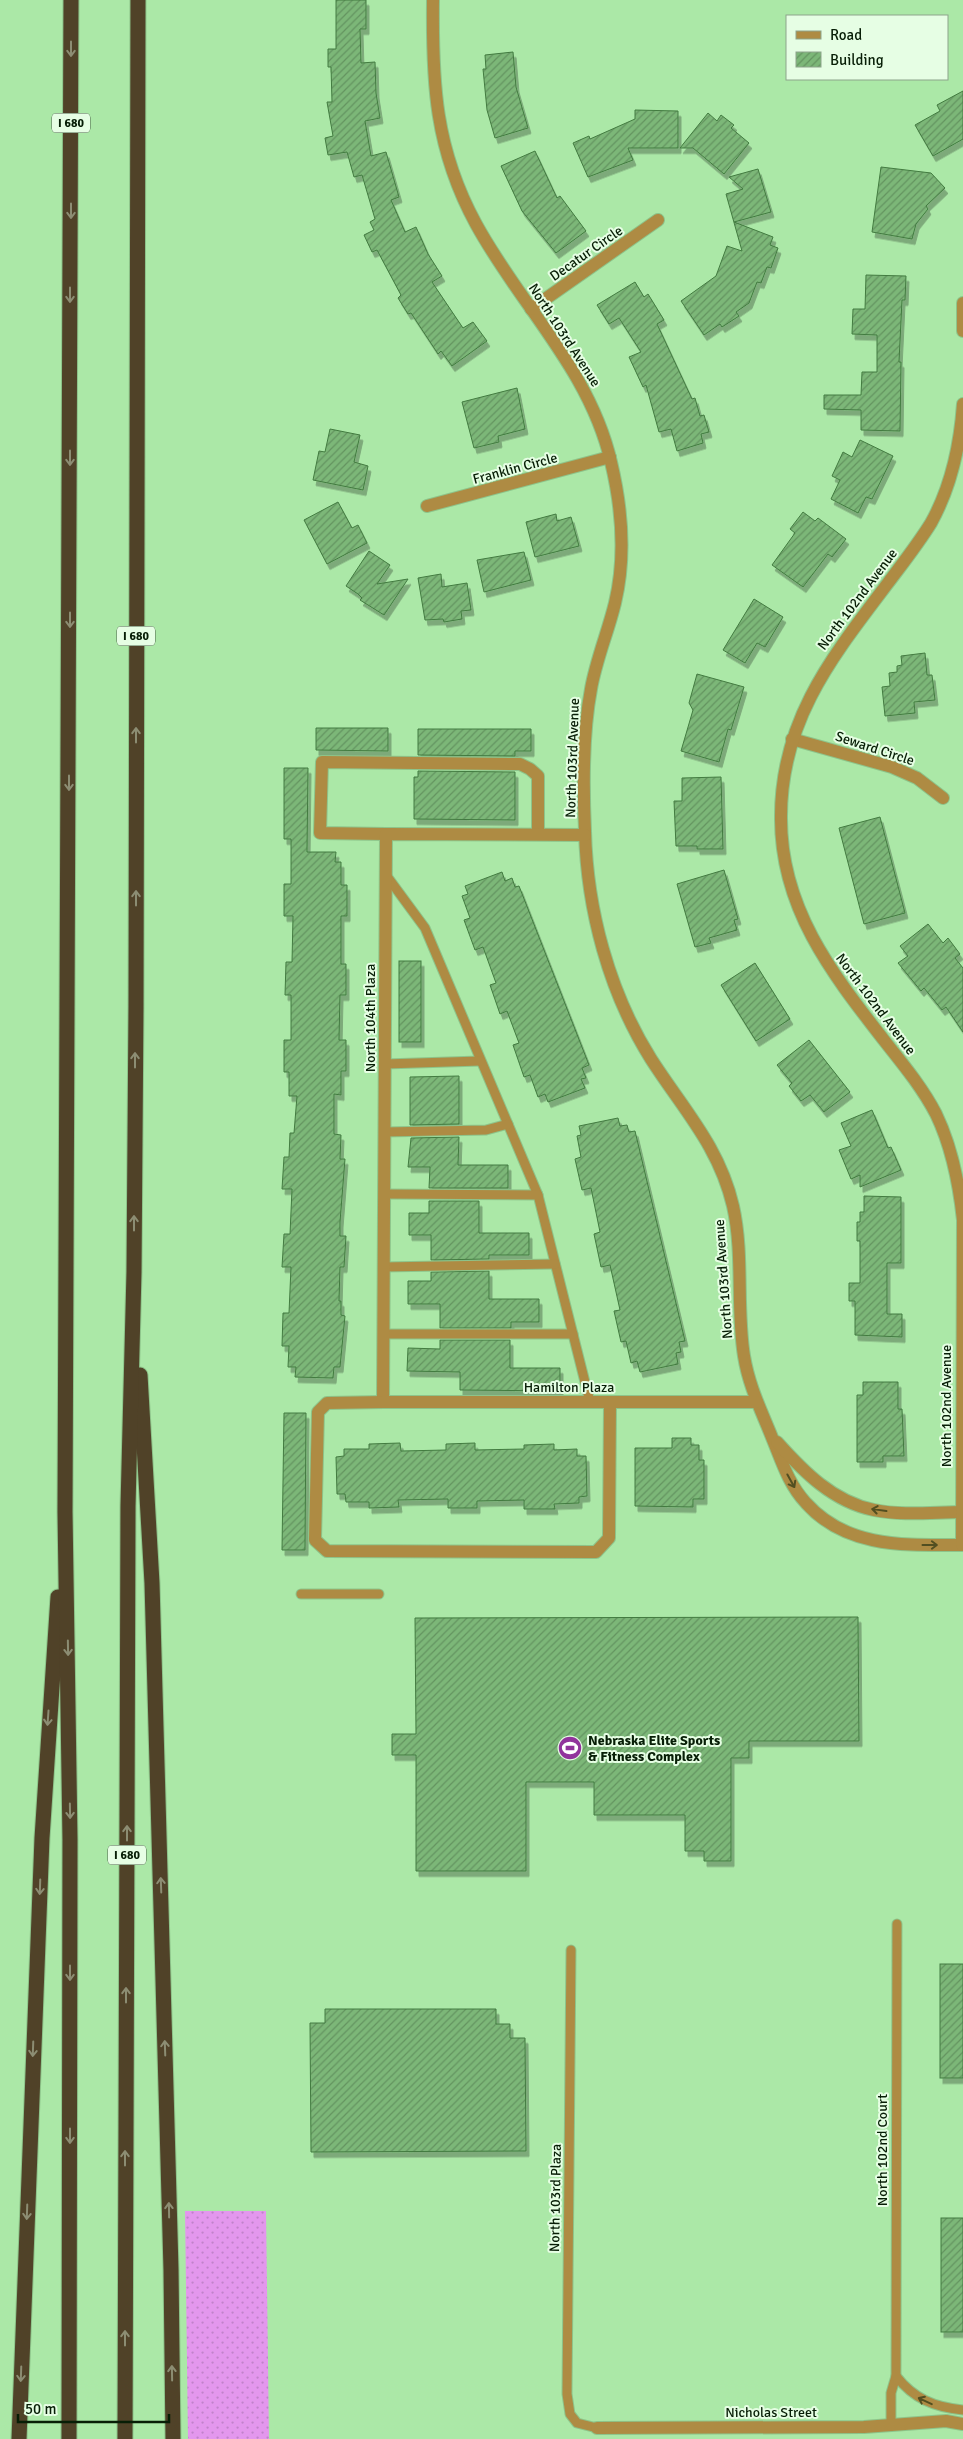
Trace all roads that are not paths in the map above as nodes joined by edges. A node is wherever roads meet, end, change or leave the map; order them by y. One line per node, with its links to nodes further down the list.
1 (72, 0): 33 (highway, I 680, one-way to 33)
2 (138, 0): 25 (highway, I 680, one-way to 2)
3 (433, 0): 6 (street, North 103rd Avenue)
4 (658, 220): 6 (street, Decatur Circle)
5 (963, 303): 7 (street)
6 (531, 309): 9 (street, North 103rd Avenue)
7 (963, 331)
8 (963, 404): 11 (street, North 102nd Avenue)
9 (610, 457): 10 (street, Franklin Circle); 15 (street, North 103rd Avenue)
10 (427, 506)
11 (792, 739): 12 (street, Seward Circle); 34 (street, North 102nd Avenue)
12 (943, 798)
13 (386, 834): 14 (street); 14 (street); 16 (street, North 104th Plaza)
14 (538, 834): 15 (street)
15 (585, 835): 31 (street, North 103rd Avenue)
16 (386, 875): 17 (lane); 18 (street, North 104th Plaza)
17 (480, 1061): 18 (lane); 19 (lane)
18 (385, 1064): 20 (street, North 104th Plaza)
19 (508, 1124): 20 (lane); 22 (lane)
20 (384, 1132): 21 (street, North 104th Plaza)
21 (384, 1194): 22 (lane); 24 (street, North 104th Plaza)
22 (538, 1195): 23 (lane)
23 (555, 1264): 24 (lane); 27 (lane)
24 (384, 1267): 26 (street, North 104th Plaza)
25 (134, 1272): 49 (highway, I 680, one-way to 25); 50 (highway, one-way to 25)
26 (383, 1334): 27 (lane); 28 (street, North 104th Plaza)
27 (573, 1334): 29 (lane)
28 (383, 1402): 29 (street, Hamilton Plaza); 30 (street, Hamilton Plaza)
29 (590, 1402): 30 (street, Hamilton Plaza)
30 (610, 1402): 31 (street, Hamilton Plaza)
31 (756, 1402): 32 (street, North 103rd Avenue)
32 (772, 1436): 34 (street, one-way to 32); 35 (street, one-way to 35)
33 (65, 1512): 47 (highway, one-way to 47); 48 (highway, I 680, one-way to 48)
34 (962, 1512): 35 (street, North 102nd Avenue)
35 (963, 1545)
36 (301, 1594): 37 (lane)
37 (379, 1594)
38 (896, 1924): 40 (lane, North 102nd Court)
39 (571, 1950): 46 (lane, North 103rd Plaza)
40 (896, 2376): 41 (lane, one-way to 40); 45 (lane, North 102nd Court)
41 (963, 2410)
42 (963, 2415): 43 (street, Nicholas Street)
43 (946, 2421): 44 (street, Nicholas Street); 45 (street, Nicholas Street)
44 (963, 2424)
45 (891, 2426): 46 (street, Nicholas Street)
46 (597, 2428)
47 (19, 2439)
48 (69, 2439)
49 (125, 2439)
50 (173, 2439)

